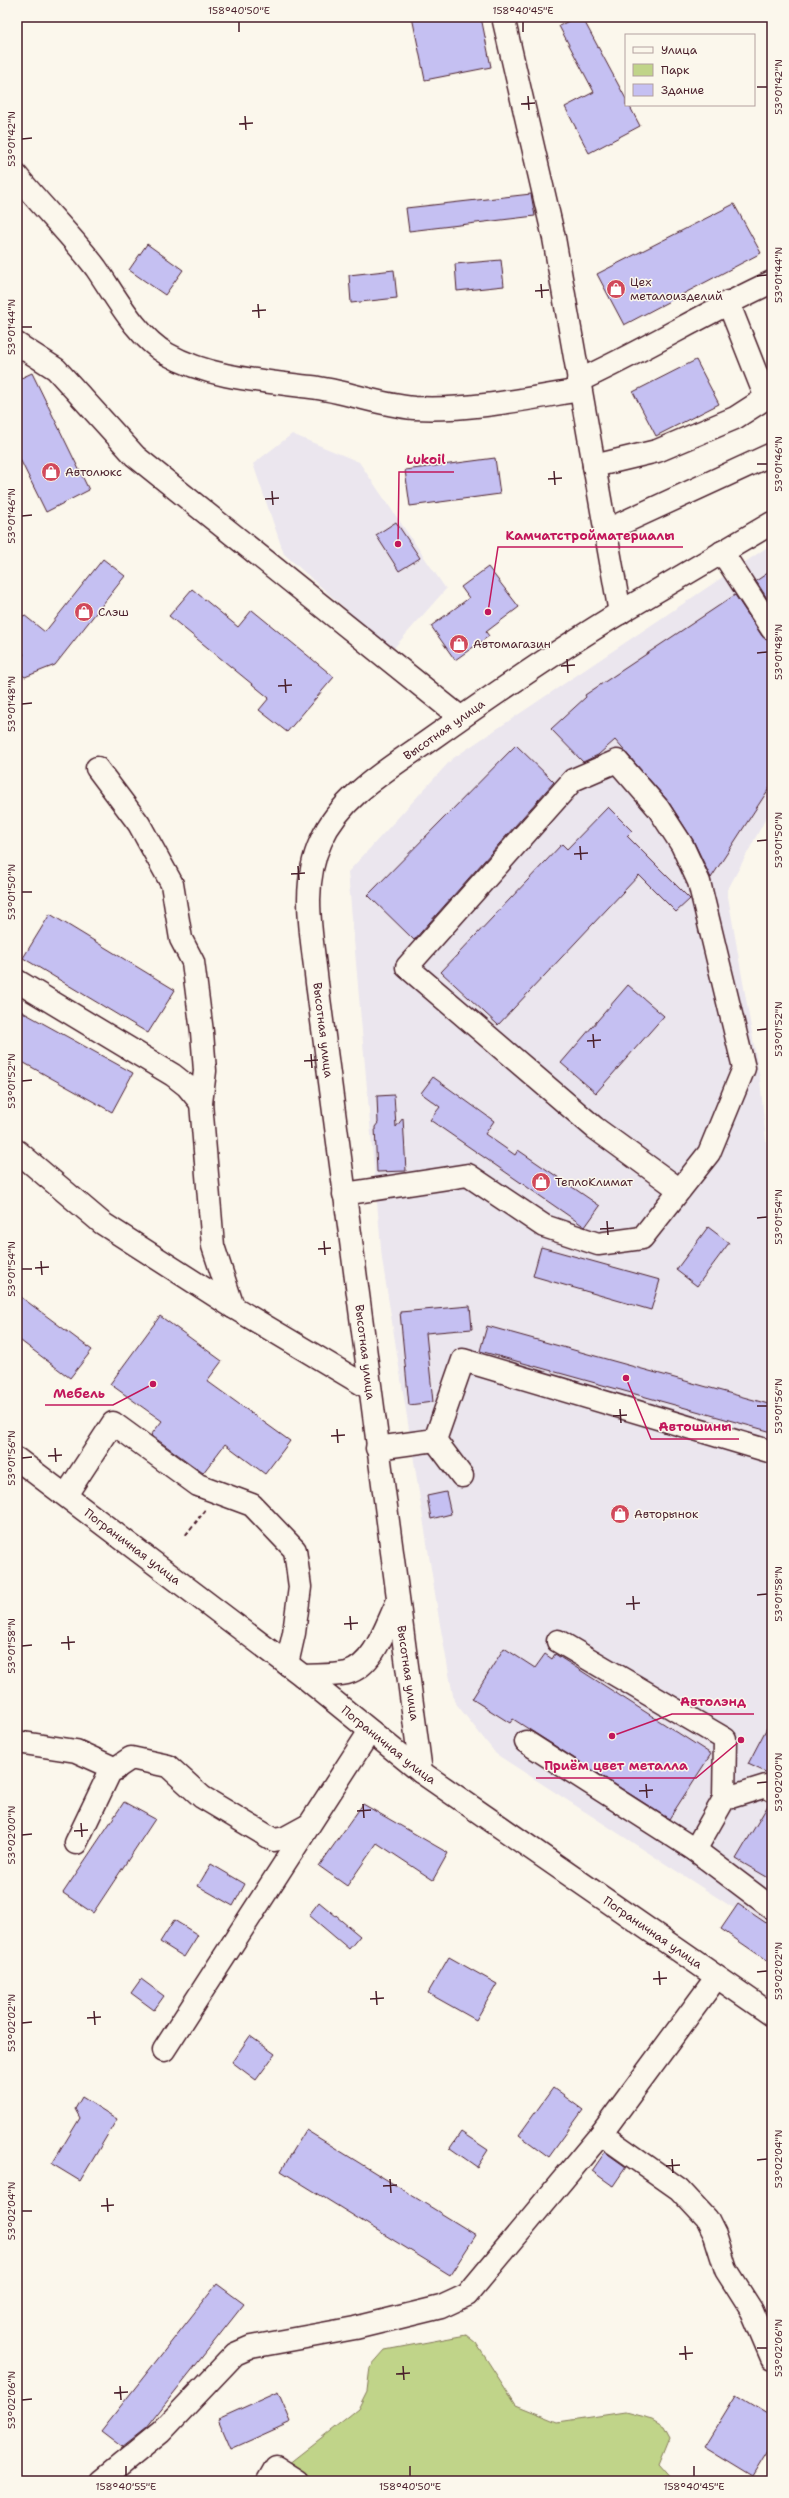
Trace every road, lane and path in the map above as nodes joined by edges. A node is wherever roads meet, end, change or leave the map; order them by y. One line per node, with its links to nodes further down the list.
1 (503, 17): 6 (street)
2 (17, 176): 6 (street)
3 (772, 282): 4 (street)
4 (728, 302): 6 (street); 7 (street)
5 (17, 344): 15 (street)
6 (579, 386): 9 (street)
7 (769, 397): 9 (street)
8 (772, 454): 11 (street)
9 (594, 466): 11 (street)
10 (772, 523): 12 (street, Высотная улица)
11 (605, 531): 13 (street)
12 (722, 552): 13 (street, Высотная улица); 14 (street)
13 (620, 613): 15 (street, Высотная улица)
14 (772, 629)
15 (460, 717): 21 (street, Высотная улица)
16 (97, 768): 18 (street)
17 (17, 981): 18 (street)
18 (201, 1103): 22 (street)
19 (17, 1151): 22 (street)
20 (680, 1190): 20 (street); 21 (street)
21 (344, 1194): 23 (street, Высотная улица)
22 (233, 1307): 23 (street)
23 (369, 1388): 25 (street, Высотная улица)
24 (435, 1440): 25 (street); 26 (street); 28 (street)
25 (378, 1448): 32 (street, Высотная улица)
26 (772, 1452)
27 (17, 1459): 29 (street, Пограничная улица)
28 (462, 1476)
29 (66, 1495): 34 (street, Пограничная улица); 34 (street)
30 (205, 1510): 31 (path)
31 (186, 1535)
32 (398, 1601): 34 (street); 39 (street, Высотная улица)
33 (558, 1641): 41 (street)
34 (295, 1670): 35 (street, Пограничная улица)
35 (370, 1731): 39 (street, Пограничная улица); 42 (street)
36 (17, 1742): 38 (street)
37 (526, 1742): 44 (street)
38 (116, 1768): 42 (street); 43 (street)
39 (421, 1772): 46 (street, Пограничная улица)
40 (772, 1790): 41 (street)
41 (724, 1799): 44 (street)
42 (307, 1826): 48 (street)
43 (76, 1842)
44 (695, 1850): 45 (street)
45 (772, 1908)
46 (716, 1978): 47 (street, Пограничная улица); 49 (street)
47 (772, 2015)
48 (164, 2050)
49 (601, 2134): 50 (street); 51 (street)
50 (772, 2358)
51 (101, 2481)
52 (268, 2481): 53 (street)
53 (298, 2481)

